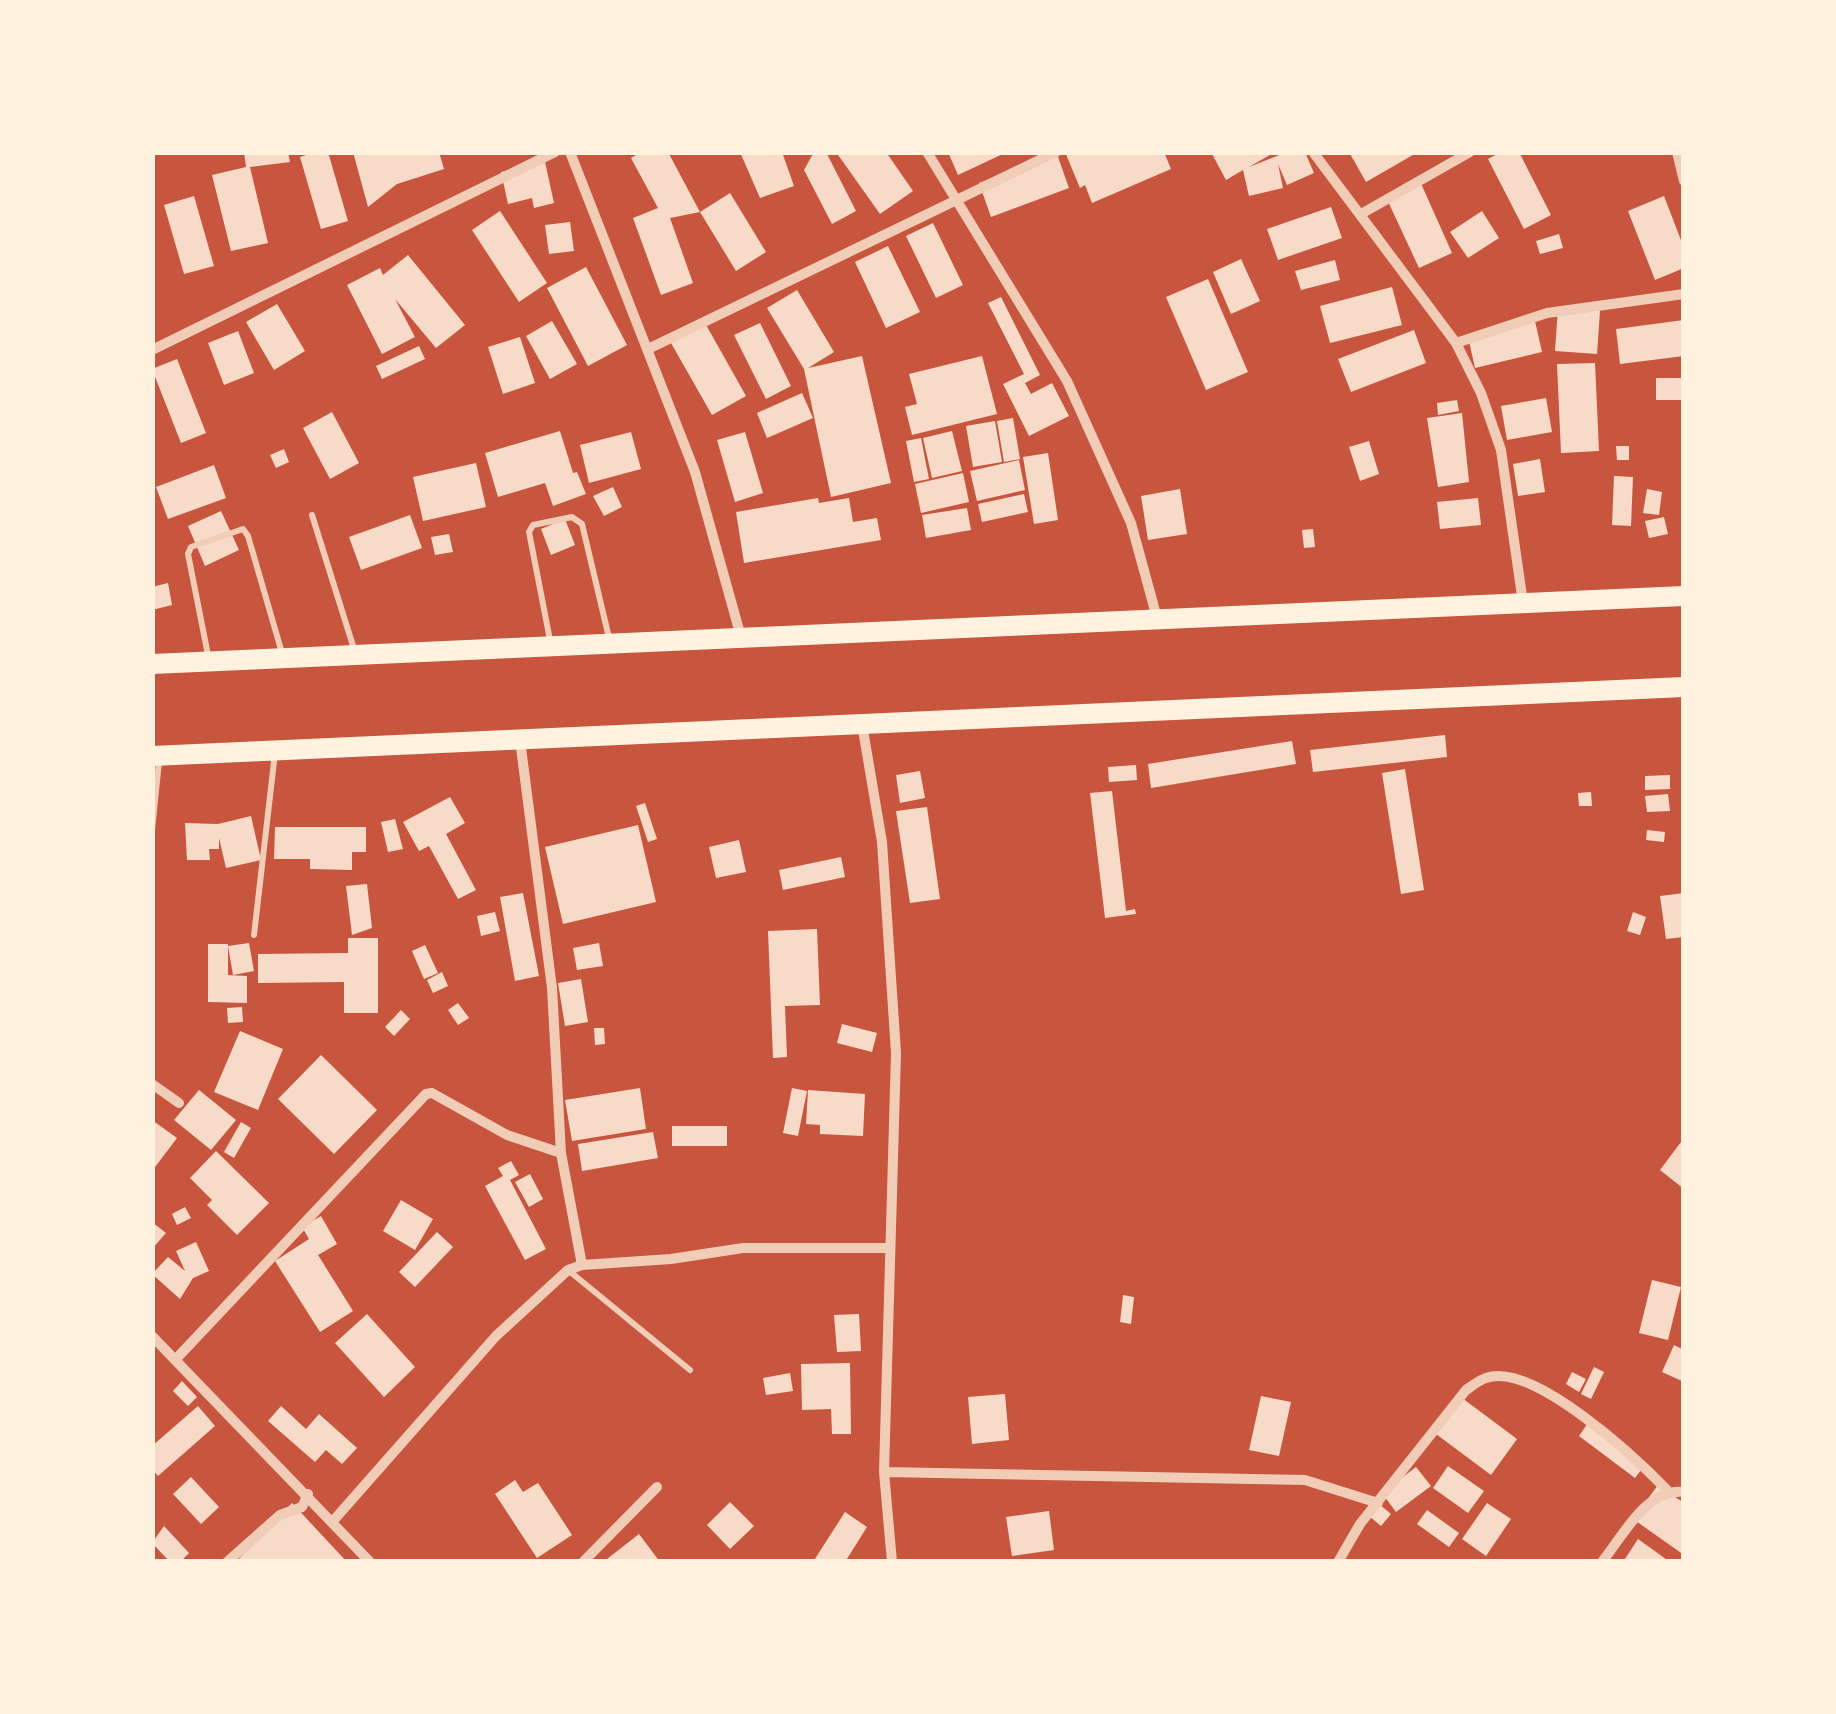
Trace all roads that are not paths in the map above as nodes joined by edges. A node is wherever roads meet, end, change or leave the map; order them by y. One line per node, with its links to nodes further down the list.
1 (555, 152): 14 (street)
2 (570, 152): 13 (street)
3 (927, 152): 9 (street)
4 (1056, 152): 9 (street)
5 (1313, 152): 10 (street)
6 (1470, 152): 10 (street)
7 (1676, 152): 8 (street)
8 (1684, 181)
9 (952, 200): 13 (street); 18 (street)
10 (1361, 214): 12 (street)
11 (1684, 294): 12 (street)
12 (1456, 344): 17 (street)
13 (648, 348): 19 (street)
14 (152, 350)
15 (312, 515): 22 (lane)
16 (1684, 596): 17 (highway)
17 (1524, 603): 18 (highway)
18 (1157, 619): 19 (highway)
19 (742, 638): 20 (highway)
20 (611, 644): 21 (highway); 21 (lane)
21 (551, 646): 22 (highway)
22 (356, 655): 23 (highway)
23 (284, 658): 24 (highway); 24 (lane)
24 (210, 662): 25 (highway)
25 (152, 664)
26 (1684, 687): 27 (highway)
27 (862, 723): 28 (highway); 36 (street)
28 (519, 738): 29 (highway); 35 (street)
29 (275, 753): 30 (highway); 32 (lane)
30 (156, 756): 31 (lane)
31 (152, 830)
32 (254, 935)
33 (152, 1084): 34 (street)
34 (178, 1103)
35 (561, 1153): 37 (street); 40 (street)
36 (888, 1248): 37 (street); 42 (street)
37 (582, 1265): 38 (street)
38 (568, 1270): 41 (lane); 48 (street)
39 (152, 1336): 40 (street)
40 (176, 1360): 46 (street)
41 (690, 1370)
42 (884, 1472): 47 (street); 52 (street)
43 (658, 1487): 51 (street)
44 (1668, 1491): 45 (street); 47 (street); 54 (street)
45 (1684, 1492)
46 (308, 1494): 48 (street); 50 (street)
47 (1378, 1502): 53 (street)
48 (333, 1521): 49 (street)
49 (368, 1561)
50 (227, 1562)
51 (583, 1562)
52 (892, 1562)
53 (1338, 1562)
54 (1602, 1562)

